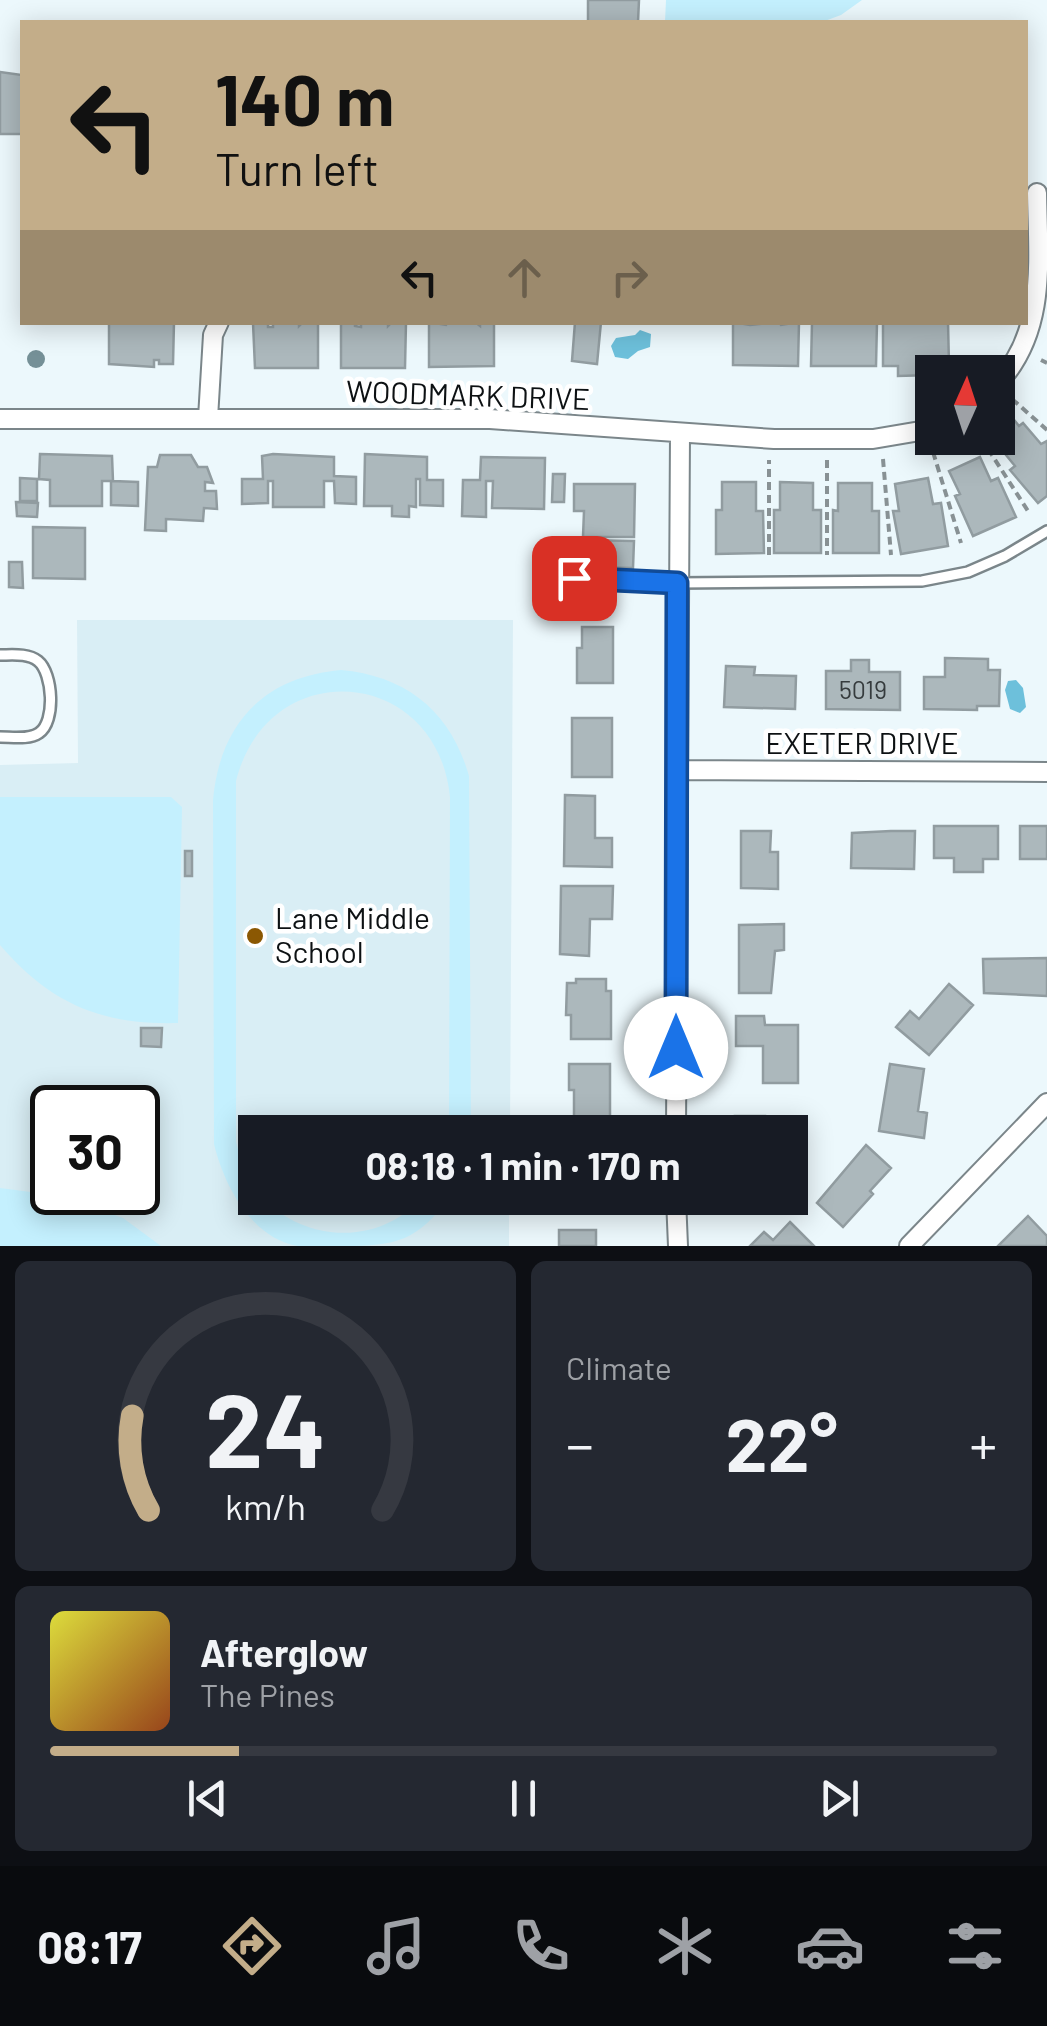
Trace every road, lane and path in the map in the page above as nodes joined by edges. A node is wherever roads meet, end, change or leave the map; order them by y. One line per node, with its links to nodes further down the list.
1 (1042, 193): 2 (street)
2 (1032, 282): 4 (street)
3 (218, 325): 7 (street)
4 (1015, 362)
5 (1015, 402): 8 (path)
6 (0, 418): 7 (street, WOODMARK DRIVE)
7 (208, 418): 10 (street, WOODMARK DRIVE)
8 (1047, 430)
9 (915, 433): 10 (street, WOODMARK DRIVE)
10 (680, 434): 23 (street)
11 (933, 455): 18 (path)
12 (992, 455): 16 (path)
13 (769, 460): 19 (path)
14 (827, 460): 21 (path)
15 (883, 460): 20 (path)
16 (1028, 510)
17 (1047, 531): 23 (lane)
18 (961, 543)
19 (769, 555)
20 (890, 555)
21 (827, 556)
22 (574, 578): 23 (lane)
23 (677, 583): 26 (street)
24 (0, 655): 25 (lane)
25 (0, 737)
26 (677, 770): 27 (street, EXETER DRIVE); 29 (street)
27 (1047, 772)
28 (1047, 1103): 32 (street)
29 (676, 1115)
30 (677, 1215): 31 (street)
31 (678, 1246)
32 (909, 1246)

